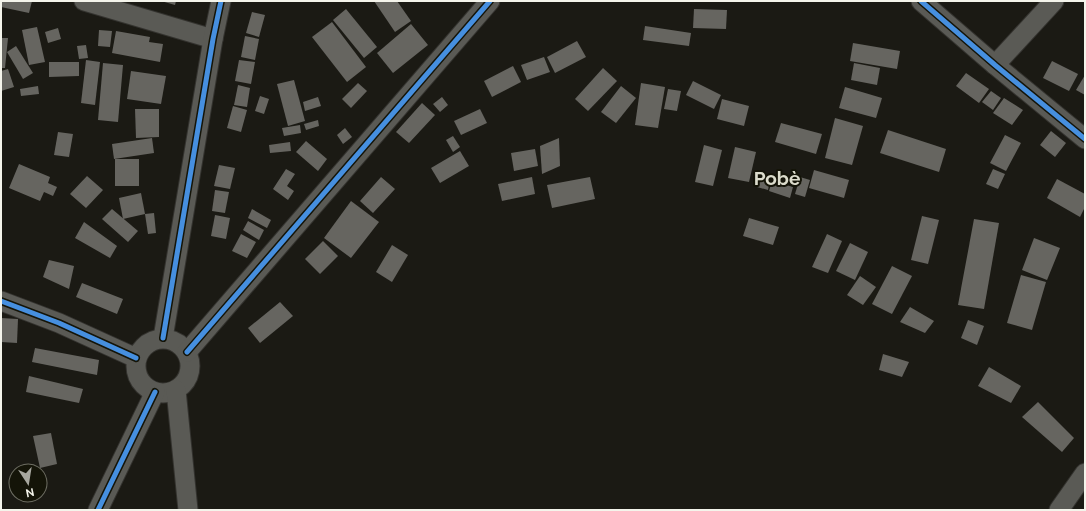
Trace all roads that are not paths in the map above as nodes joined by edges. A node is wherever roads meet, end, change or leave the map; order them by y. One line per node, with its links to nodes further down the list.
1 (84, 1): 6 (street)
2 (221, 1): 6 (street)
3 (490, 1): 11 (street)
4 (921, 1): 7 (street)
5 (1054, 1): 7 (street)
6 (213, 39): 10 (street)
7 (995, 65): 8 (street)
8 (1085, 140)
9 (1, 301): 12 (street)
10 (163, 338): 11 (street); 12 (street)
11 (187, 352): 13 (street)
12 (136, 358): 14 (street)
13 (176, 390): 14 (street); 17 (street)
14 (155, 392): 16 (street)
15 (1085, 473): 18 (street)
16 (98, 510)
17 (188, 510)
18 (1058, 510)

